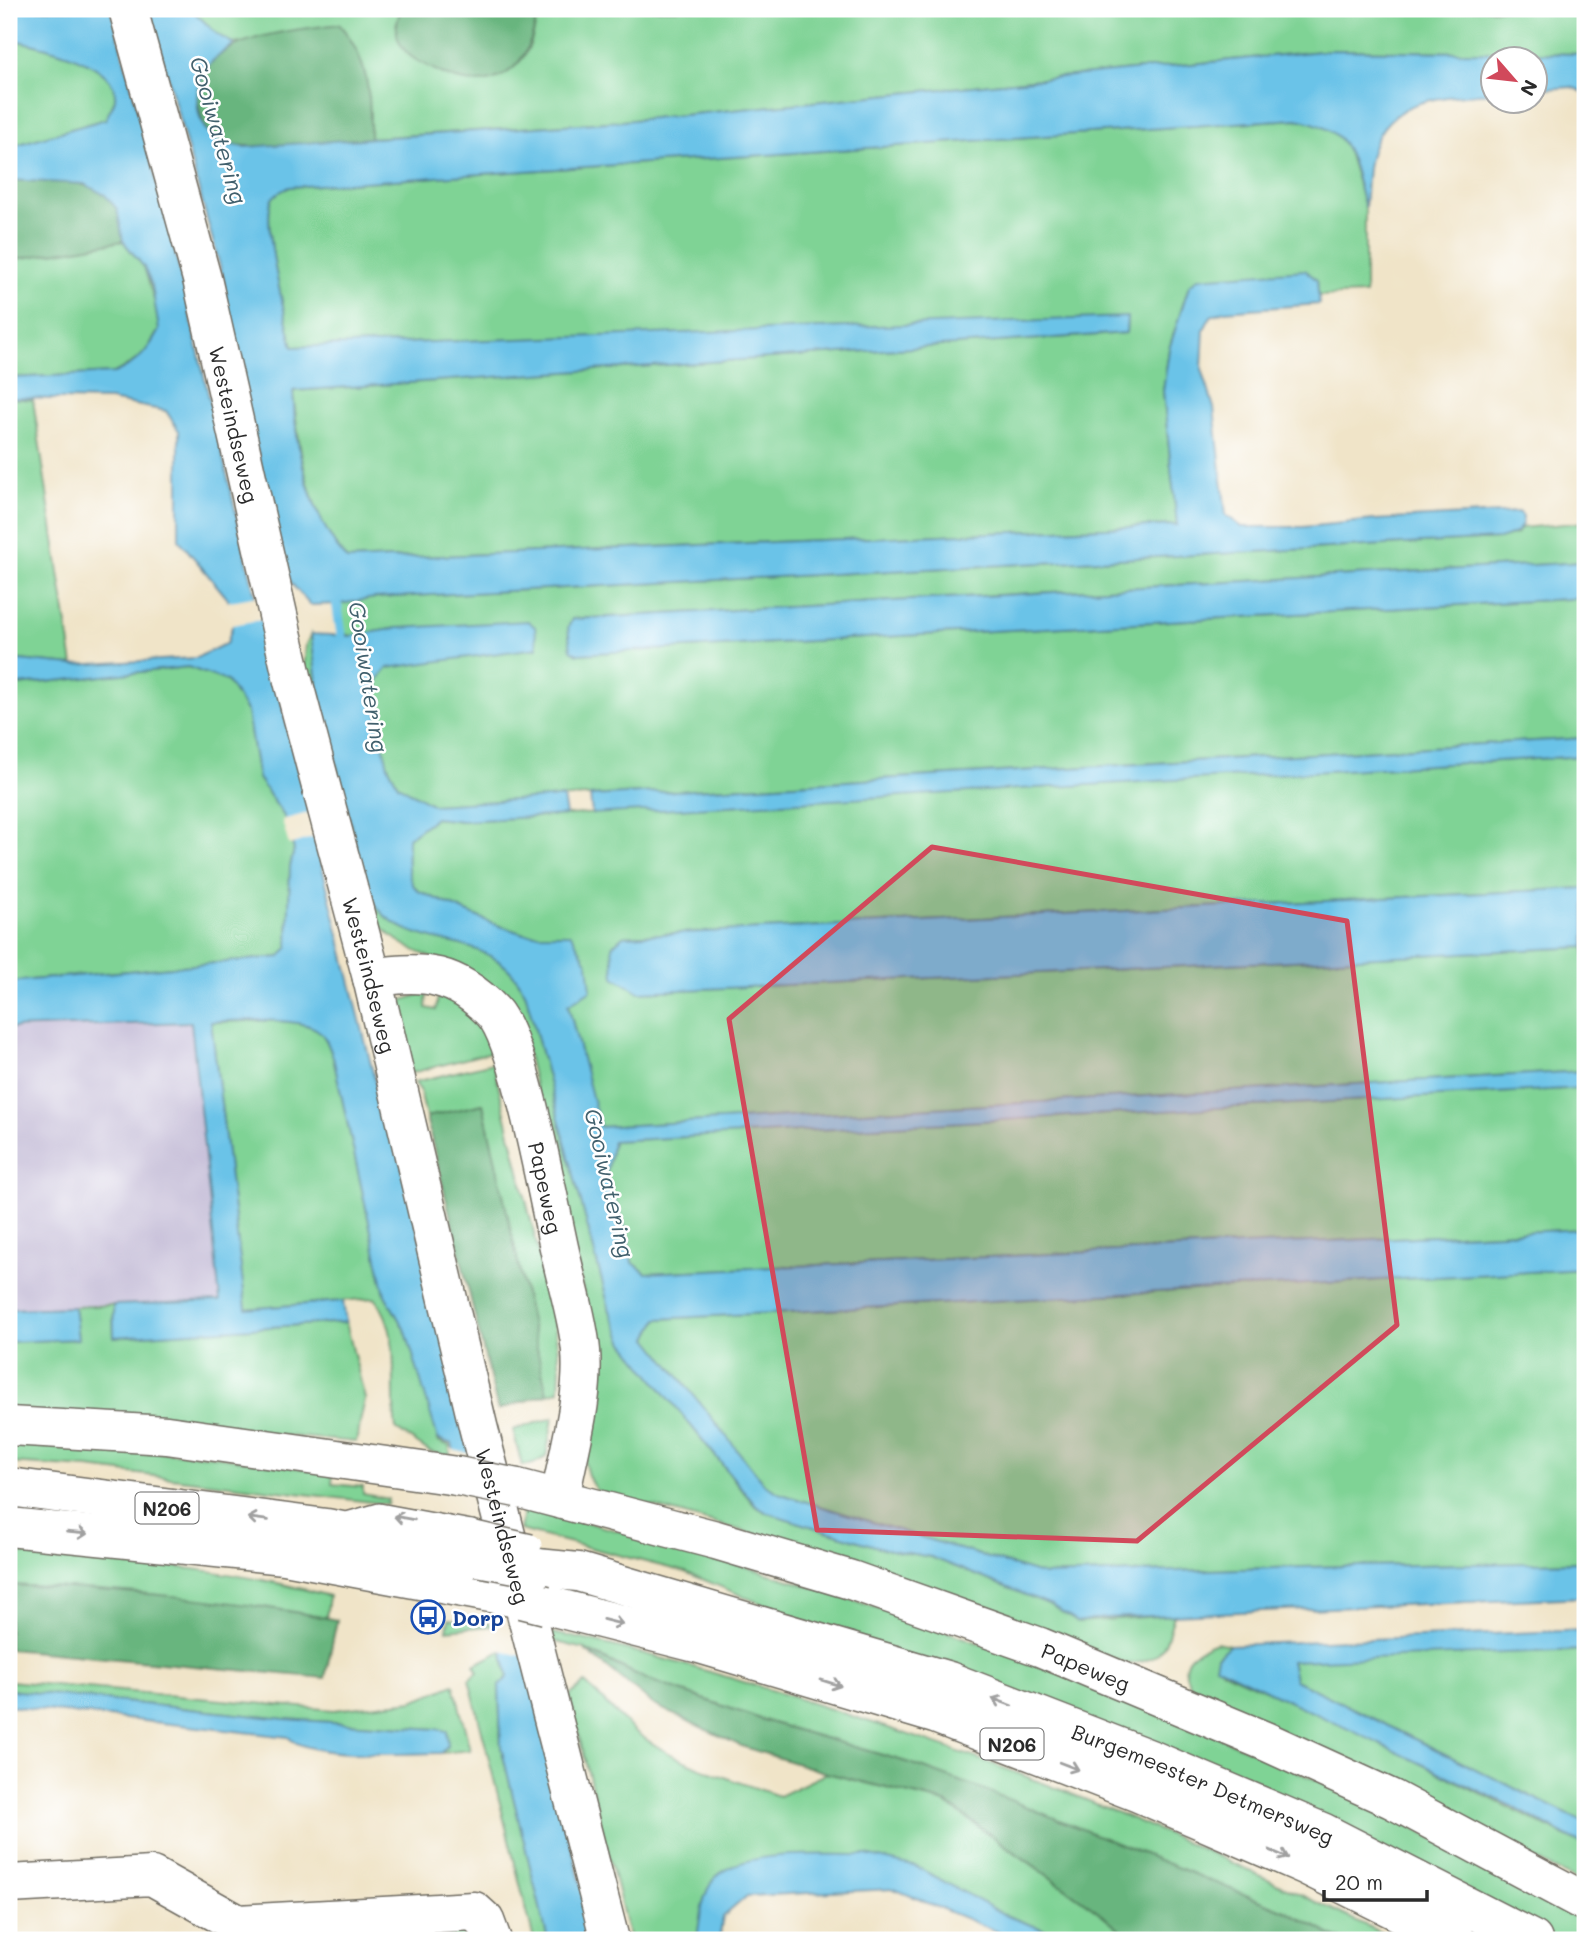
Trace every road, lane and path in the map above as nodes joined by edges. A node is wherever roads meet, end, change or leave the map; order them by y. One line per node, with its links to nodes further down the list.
1 (128, 9): 2 (street, Westeindseweg)
2 (372, 978): 5 (street, Papeweg); 12 (street, Westeindseweg)
3 (9, 1426): 5 (street, Papeweg, bridge)
4 (9, 1487): 7 (street, Burgemeester Detmersweg / N206, one-way to 4)
5 (560, 1499): 9 (street, Papeweg)
6 (9, 1527): 7 (street, Burgemeester Detmersweg / N206, one-way to 7)
7 (508, 1575): 13 (street, Burgemeester Detmersweg / N206, one-way to 13); 14 (street, Burgemeester Detmersweg / N206, one-way to 7)
8 (9, 1884): 10 (street)
9 (1585, 1902)
10 (208, 1925): 11 (street)
11 (492, 1940)
12 (610, 1940)
13 (1456, 1940)
14 (1533, 1940)

